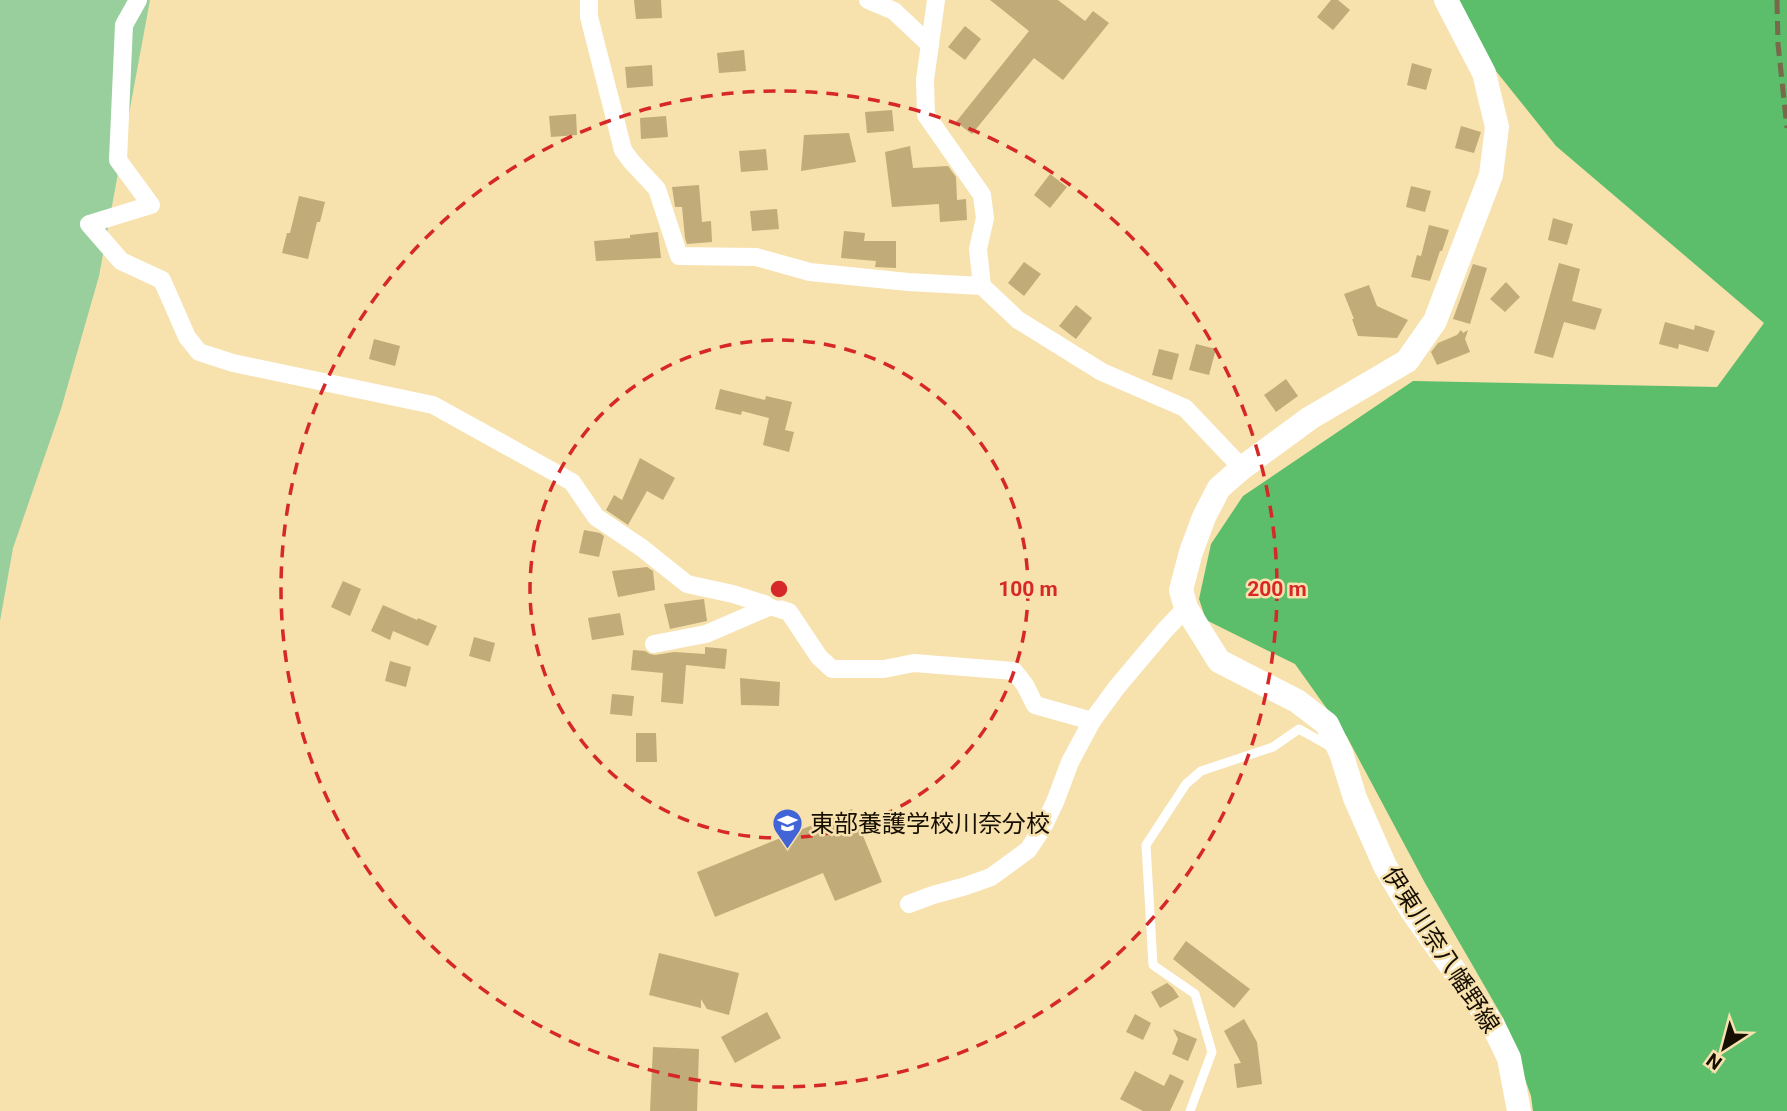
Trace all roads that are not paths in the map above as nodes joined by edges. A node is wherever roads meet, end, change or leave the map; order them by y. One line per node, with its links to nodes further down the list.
1 (138, 0): 9 (street)
2 (589, 0): 7 (street)
3 (868, 0): 6 (street)
4 (936, 0): 6 (street)
5 (1446, 0): 8 (main road, 伊東川奈八幡野線)
6 (930, 45): 7 (street)
7 (982, 286): 8 (street)
8 (1242, 468): 10 (main road, 伊東川奈八幡野線)
9 (771, 606): 11 (street); 12 (street)
10 (1186, 608): 12 (street); 13 (main road, 伊東川奈八幡野線)
11 (654, 644)
12 (1092, 722): 14 (street)
13 (1341, 753): 15 (lane); 16 (main road, 伊東川奈八幡野線)
14 (909, 904)
15 (1190, 1111)
16 (1519, 1111)

